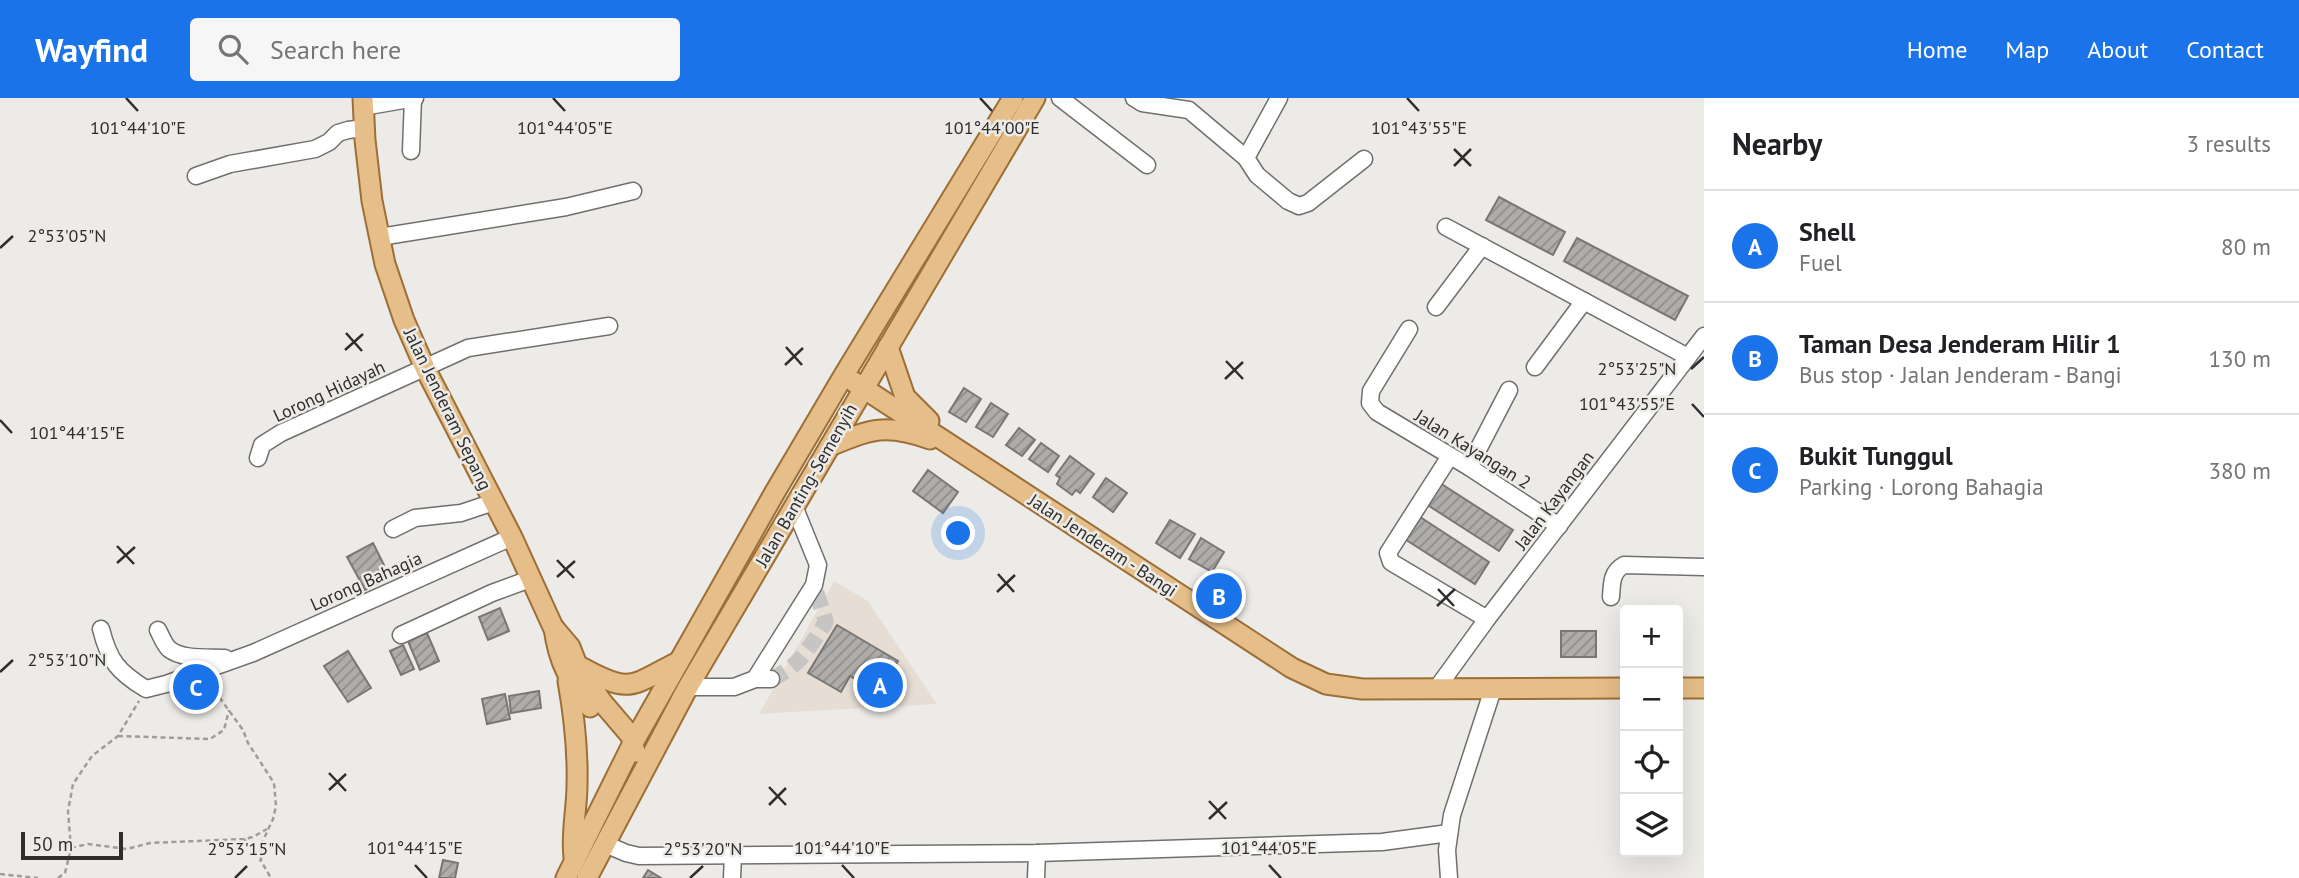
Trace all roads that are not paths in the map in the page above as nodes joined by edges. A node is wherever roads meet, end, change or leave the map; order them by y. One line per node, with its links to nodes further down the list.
1 (414, 98): 7 (street); 10 (street)
2 (1013, 98): 28 (main road, Jalan Banting-Semenyih)
3 (1035, 98): 24 (main road, Jalan Banting-Semenyih)
4 (1060, 98): 13 (street)
5 (1134, 98): 8 (street)
6 (1279, 98): 11 (street)
7 (363, 102): 9 (main road, Jalan Jenderam Sepang)
8 (1192, 104): 11 (street)
9 (365, 128): 14 (street); 17 (main road, Jalan Jenderam Sepang)
10 (411, 151)
11 (1246, 158): 12 (street)
12 (1364, 159)
13 (1147, 165)
14 (197, 176)
15 (633, 191): 17 (street)
16 (1447, 227): 18 (street)
17 (380, 237): 27 (main road, Jalan Jenderam Sepang)
18 (1482, 246): 19 (street); 20 (street)
19 (1584, 301): 25 (street); 26 (street)
20 (1436, 307)
21 (609, 326): 27 (street, Lorong Hidayah)
22 (1409, 329): 33 (street, Jalan Kayangan 2)
23 (1704, 337): 25 (street, Jalan Kayangan)
24 (888, 347): 29 (main road, Jalan Banting-Semenyih); 32 (main road)
25 (1688, 357): 38 (street, Jalan Kayangan)
26 (1535, 367)
27 (425, 368): 34 (street, Lorong Hidayah); 36 (main road, Jalan Jenderam Sepang)
28 (844, 375): 29 (main road, Jalan Jenderam - Bangi); 49 (main road, Jalan Banting-Semenyih)
29 (863, 388): 31 (main road, Jalan Banting-Semenyih); 32 (main road, Jalan Jenderam - Bangi)
30 (1510, 390): 35 (street)
31 (830, 446): 32 (main road); 37 (main road, Jalan Banting-Semenyih)
32 (957, 450): 51 (main road, Jalan Jenderam - Bangi)
33 (1450, 456): 35 (street, Jalan Kayangan 2); 44 (street)
34 (258, 458)
35 (1469, 467): 38 (street, Jalan Kayangan 2)
36 (494, 502): 39 (street); 40 (main road, Jalan Jenderam Sepang)
37 (794, 506): 56 (main road, Jalan Banting-Semenyih); 56 (street)
38 (1559, 526): 44 (street, Jalan Kayangan)
39 (393, 529)
40 (512, 537): 42 (main road, Jalan Jenderam Sepang); 48 (street, Lorong Bahagia)
41 (1704, 567): 43 (street)
42 (530, 579): 47 (street); 50 (main road, Jalan Jenderam Sepang)
43 (1611, 597)
44 (1487, 620): 51 (street, Jalan Kayangan)
45 (101, 629): 48 (street, Lorong Bahagia)
46 (158, 630): 48 (street)
47 (401, 635)
48 (234, 658)
49 (678, 662): 50 (main road); 57 (main road, Jalan Banting-Semenyih)
50 (572, 670): 57 (main road); 63 (main road)
51 (1437, 688): 55 (main road, Jalan Jenderam - Bangi)
52 (1620, 688): 55 (main road, Jalan Jenderam - Bangi)
53 (1683, 688): 54 (main road)
54 (1704, 688)
55 (1493, 689): 59 (street)
56 (685, 692): 57 (main road); 58 (main road, Jalan Banting-Semenyih)
57 (633, 743): 58 (main road); 63 (main road, Jalan Banting-Semenyih)
58 (637, 785): 60 (main road, Jalan Banting-Semenyih)
59 (1449, 833): 61 (street); 67 (street)
60 (605, 844): 62 (street); 64 (main road, Jalan Banting-Semenyih)
61 (1037, 853): 62 (street); 66 (street)
62 (733, 855): 65 (street)
63 (570, 869)
64 (587, 878)
65 (732, 878)
66 (1036, 878)
67 (1449, 878)

